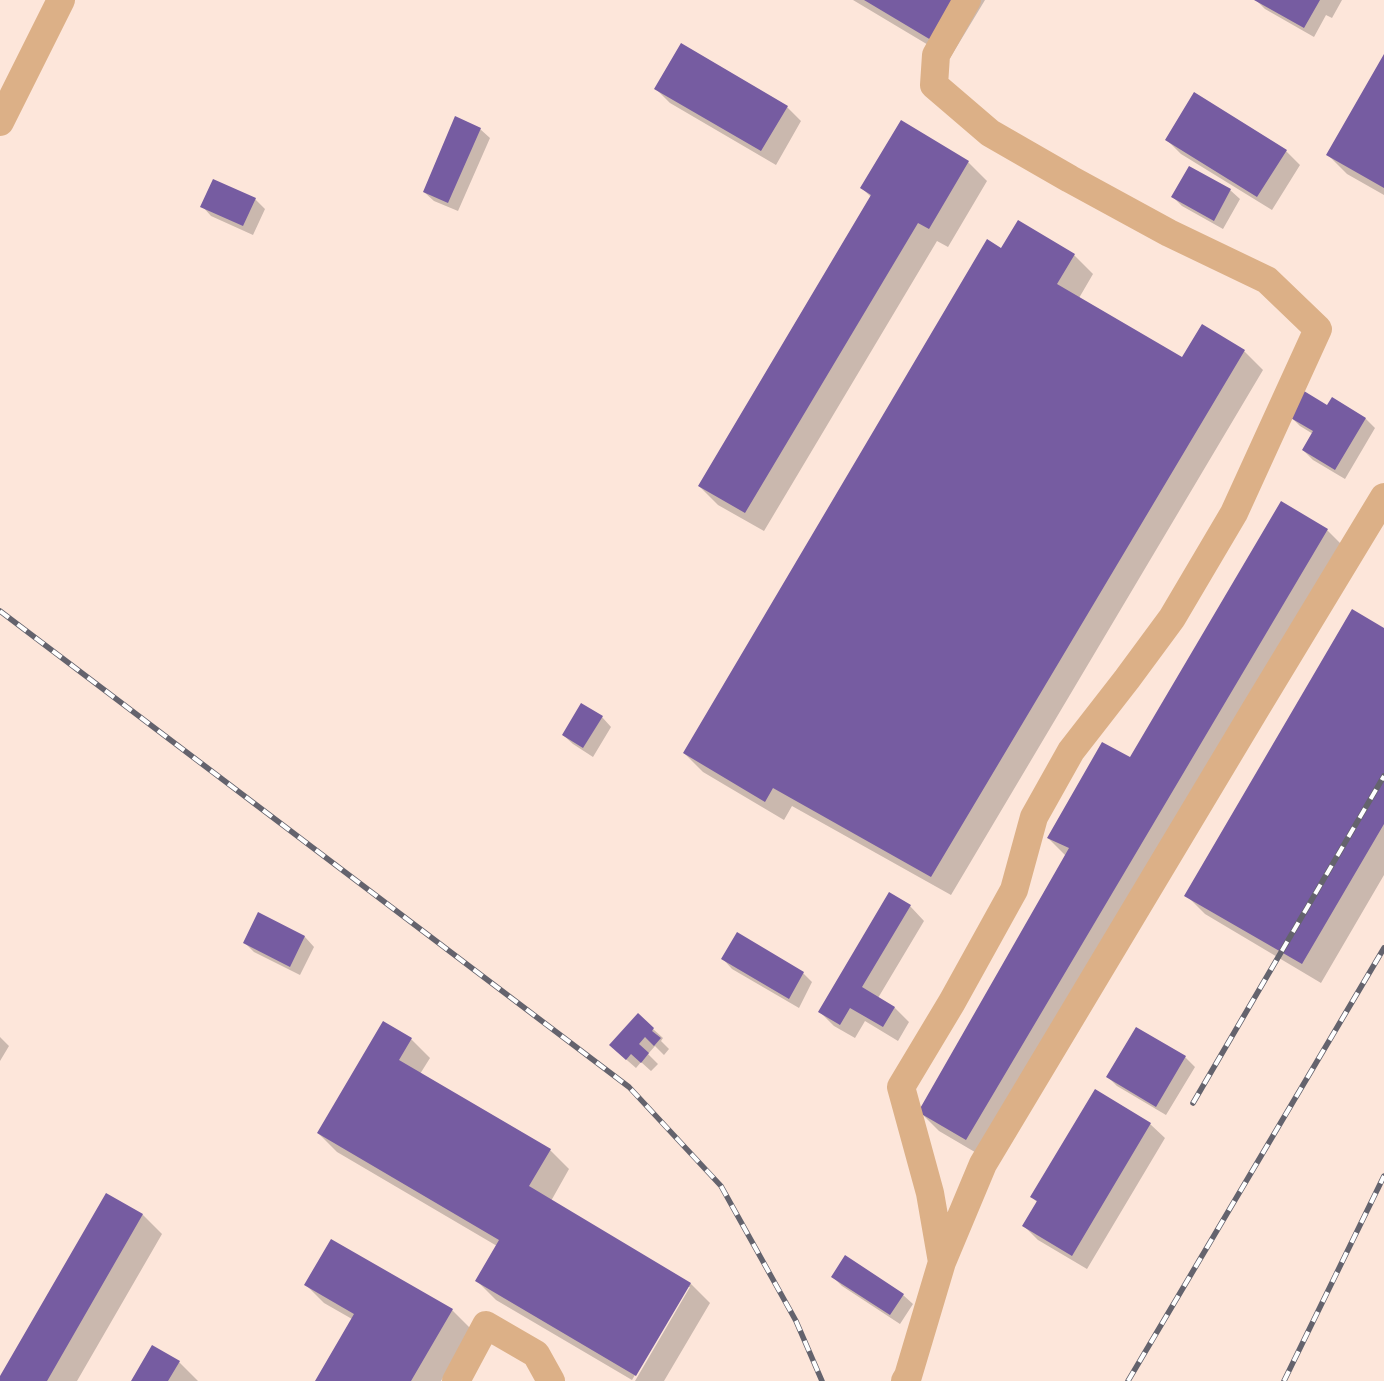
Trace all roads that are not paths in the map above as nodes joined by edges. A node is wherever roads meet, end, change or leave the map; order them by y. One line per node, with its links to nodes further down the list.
1 (61, 0): 3 (lane)
2 (967, 0): 5 (lane)
3 (0, 122)
4 (1384, 497): 5 (lane)
5 (942, 1262): 8 (lane)
6 (456, 1381): 7 (lane)
7 (551, 1381)
8 (905, 1381)

